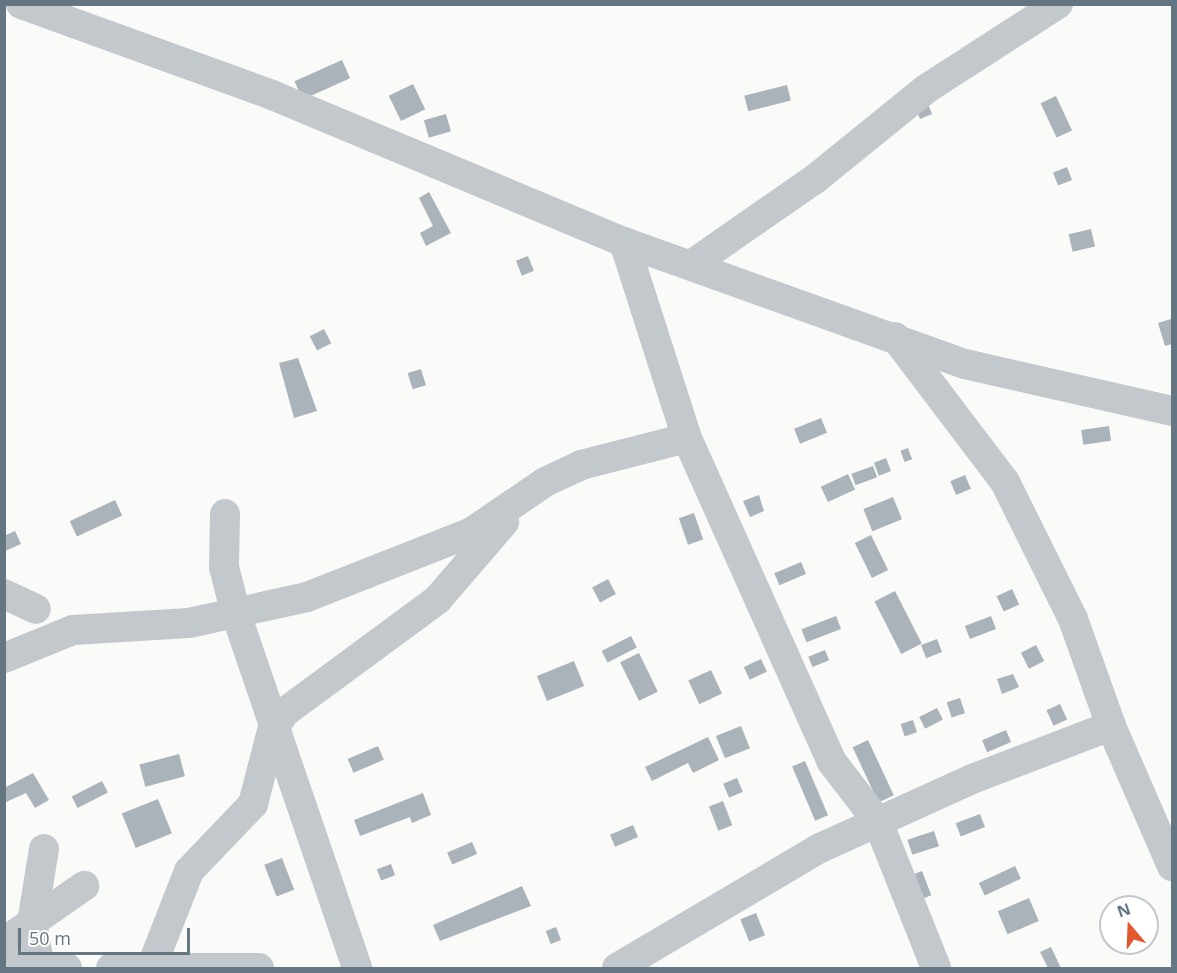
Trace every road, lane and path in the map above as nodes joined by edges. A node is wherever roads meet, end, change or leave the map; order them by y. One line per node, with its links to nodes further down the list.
1 (1058, 4): 4 (street)
2 (21, 9): 3 (street)
3 (624, 242): 4 (street); 7 (street)
4 (694, 264): 5 (street)
5 (893, 334): 6 (street); 14 (street)
6 (1173, 411)
7 (687, 438): 8 (street); 16 (street)
8 (528, 495): 12 (street); 15 (street)
9 (225, 514): 12 (street)
10 (4, 594): 11 (street)
11 (36, 609)
12 (236, 614): 13 (street); 15 (street)
13 (4, 658)
14 (1111, 726): 16 (street); 18 (street)
15 (272, 731): 23 (street); 27 (street)
16 (878, 822): 28 (street); 29 (street)
17 (44, 849): 20 (street)
18 (1173, 866)
19 (84, 886): 20 (street)
20 (32, 923): 21 (street); 24 (street)
21 (4, 942)
22 (4, 965): 24 (street)
23 (152, 967): 25 (street); 26 (street)
24 (49, 968)
25 (111, 969)
26 (260, 969)
27 (357, 969)
28 (617, 969)
29 (936, 969)

